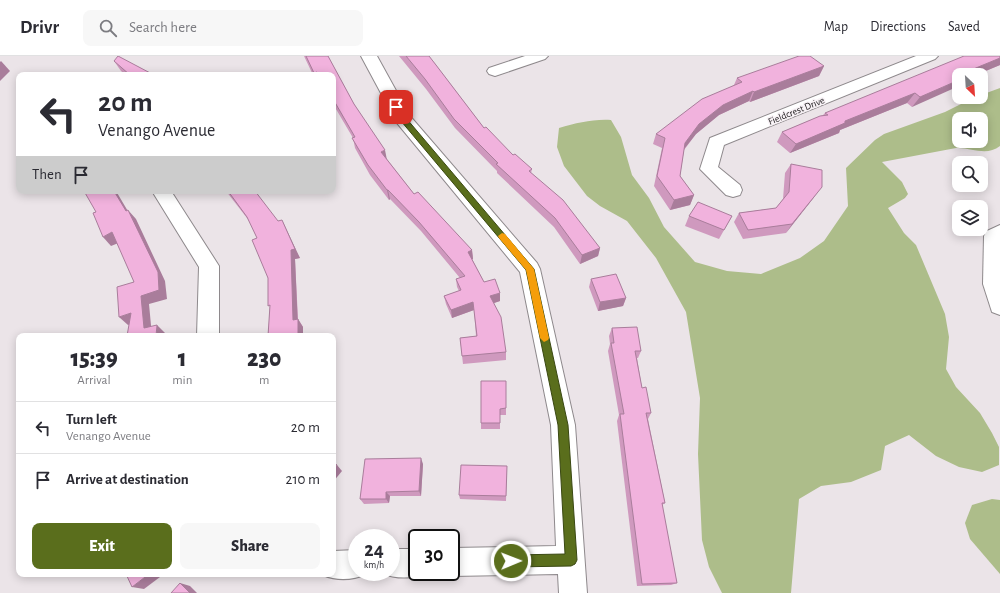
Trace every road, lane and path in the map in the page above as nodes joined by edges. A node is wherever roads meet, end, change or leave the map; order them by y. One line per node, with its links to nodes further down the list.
1 (369, 56): 10 (street)
2 (540, 56): 4 (street)
3 (930, 56): 5 (street, Fieldcrest Drive)
4 (495, 71)
5 (733, 190)
6 (163, 194): 9 (street)
7 (1000, 232): 8 (street)
8 (1000, 306)
9 (208, 333)
10 (571, 560): 11 (street); 14 (street)
11 (460, 562)
12 (348, 564): 13 (street)
13 (336, 565)
14 (573, 593)

